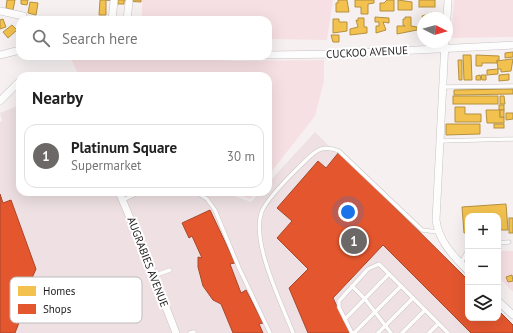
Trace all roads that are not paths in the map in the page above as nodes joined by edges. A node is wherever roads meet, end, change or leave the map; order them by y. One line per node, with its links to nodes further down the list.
1 (448, 0): 5 (street)
2 (114, 1): 7 (street)
3 (129, 2): 8 (street)
4 (0, 12): 6 (street)
5 (447, 12)
6 (23, 16)
7 (112, 16)
8 (127, 16)
9 (453, 45): 10 (street, CUCKOO AVENUE)
10 (513, 45)
11 (417, 47): 15 (street, CUCKOO AVENUE)
12 (445, 48): 18 (street)
13 (16, 51): 14 (street)
14 (0, 55)
15 (272, 55)
16 (16, 85): 19 (street)
17 (513, 86): 18 (lane)
18 (444, 87): 21 (street)
19 (0, 101)
20 (513, 139): 21 (lane)
21 (441, 141): 26 (street)
22 (120, 196): 25 (street, AUGRABIES AVENUE)
23 (131, 196): 25 (lane)
24 (202, 196): 47 (lane)
25 (122, 200): 34 (street, AUGRABIES AVENUE)
26 (438, 232): 30 (street); 48 (lane)
27 (510, 242): 28 (lane)
28 (501, 243)
29 (465, 256): 30 (lane)
30 (461, 263): 31 (street)
31 (465, 268)
32 (170, 270): 34 (lane)
33 (389, 274): 35 (lane); 36 (lane); 38 (lane)
34 (153, 276): 46 (street, AUGRABIES AVENUE)
35 (352, 286): 38 (lane); 43 (lane)
36 (401, 286): 37 (lane); 41 (lane)
37 (412, 298): 40 (lane); 45 (lane)
38 (365, 299): 41 (lane); 43 (lane)
39 (501, 304): 42 (street)
40 (425, 310): 44 (lane); 52 (lane)
41 (376, 312): 45 (lane); 49 (lane)
42 (513, 316)
43 (345, 319): 49 (lane)
44 (438, 324): 53 (lane); 54 (lane)
45 (385, 326): 50 (lane); 51 (lane)
46 (176, 333)
47 (270, 333)
48 (293, 333)
49 (353, 333)
50 (378, 333)
51 (391, 333)
52 (402, 333)
53 (429, 333)
54 (448, 333)

